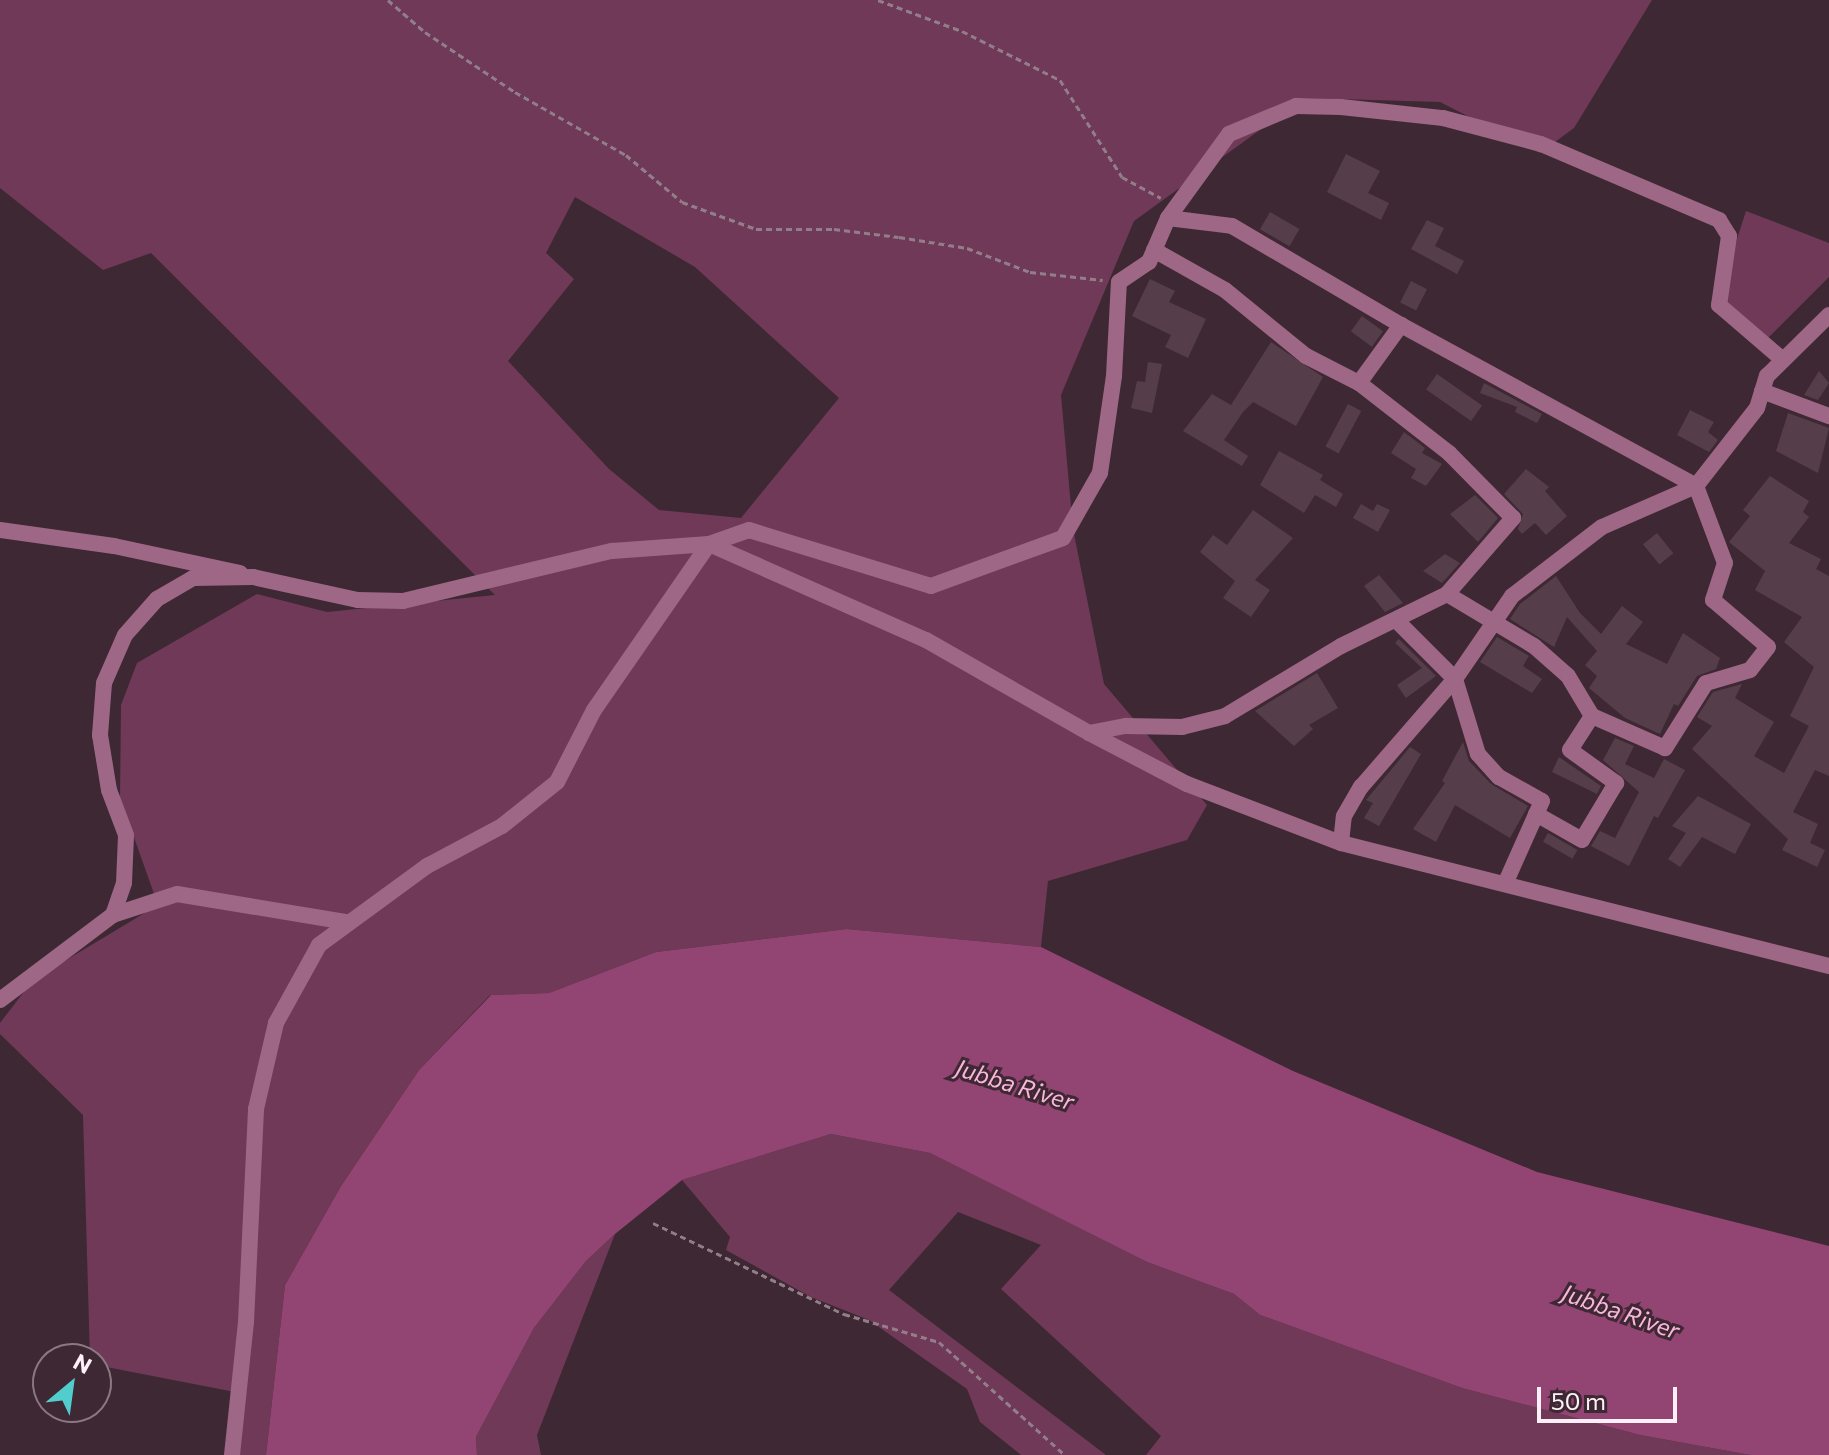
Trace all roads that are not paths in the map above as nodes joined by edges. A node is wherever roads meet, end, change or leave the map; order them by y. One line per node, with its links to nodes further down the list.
1 (1168, 218): 2 (street); 4 (street); 5 (street)
2 (1154, 250): 6 (street); 11 (street)
3 (1829, 315): 5 (street)
4 (1401, 325): 6 (street); 9 (street)
5 (1783, 360): 7 (street)
6 (1359, 383): 13 (street)
7 (1762, 391): 8 (street); 9 (street)
8 (1829, 416)
9 (1696, 486): 15 (street); 17 (street)
10 (0, 530): 12 (street)
11 (709, 544): 12 (street); 18 (street); 23 (street)
12 (253, 577): 22 (street)
13 (1447, 594): 14 (street); 15 (street)
14 (1397, 621): 16 (street); 18 (street)
15 (1493, 622): 16 (street); 17 (street)
16 (1455, 679): 19 (street); 20 (street)
17 (1592, 716): 19 (street)
18 (1089, 733): 20 (street)
19 (1536, 814): 21 (street)
20 (1341, 843): 21 (street)
21 (1506, 882): 24 (street)
22 (113, 915): 23 (street); 25 (street)
23 (347, 922): 26 (street)
24 (1829, 966)
25 (0, 1000)
26 (232, 1455)

